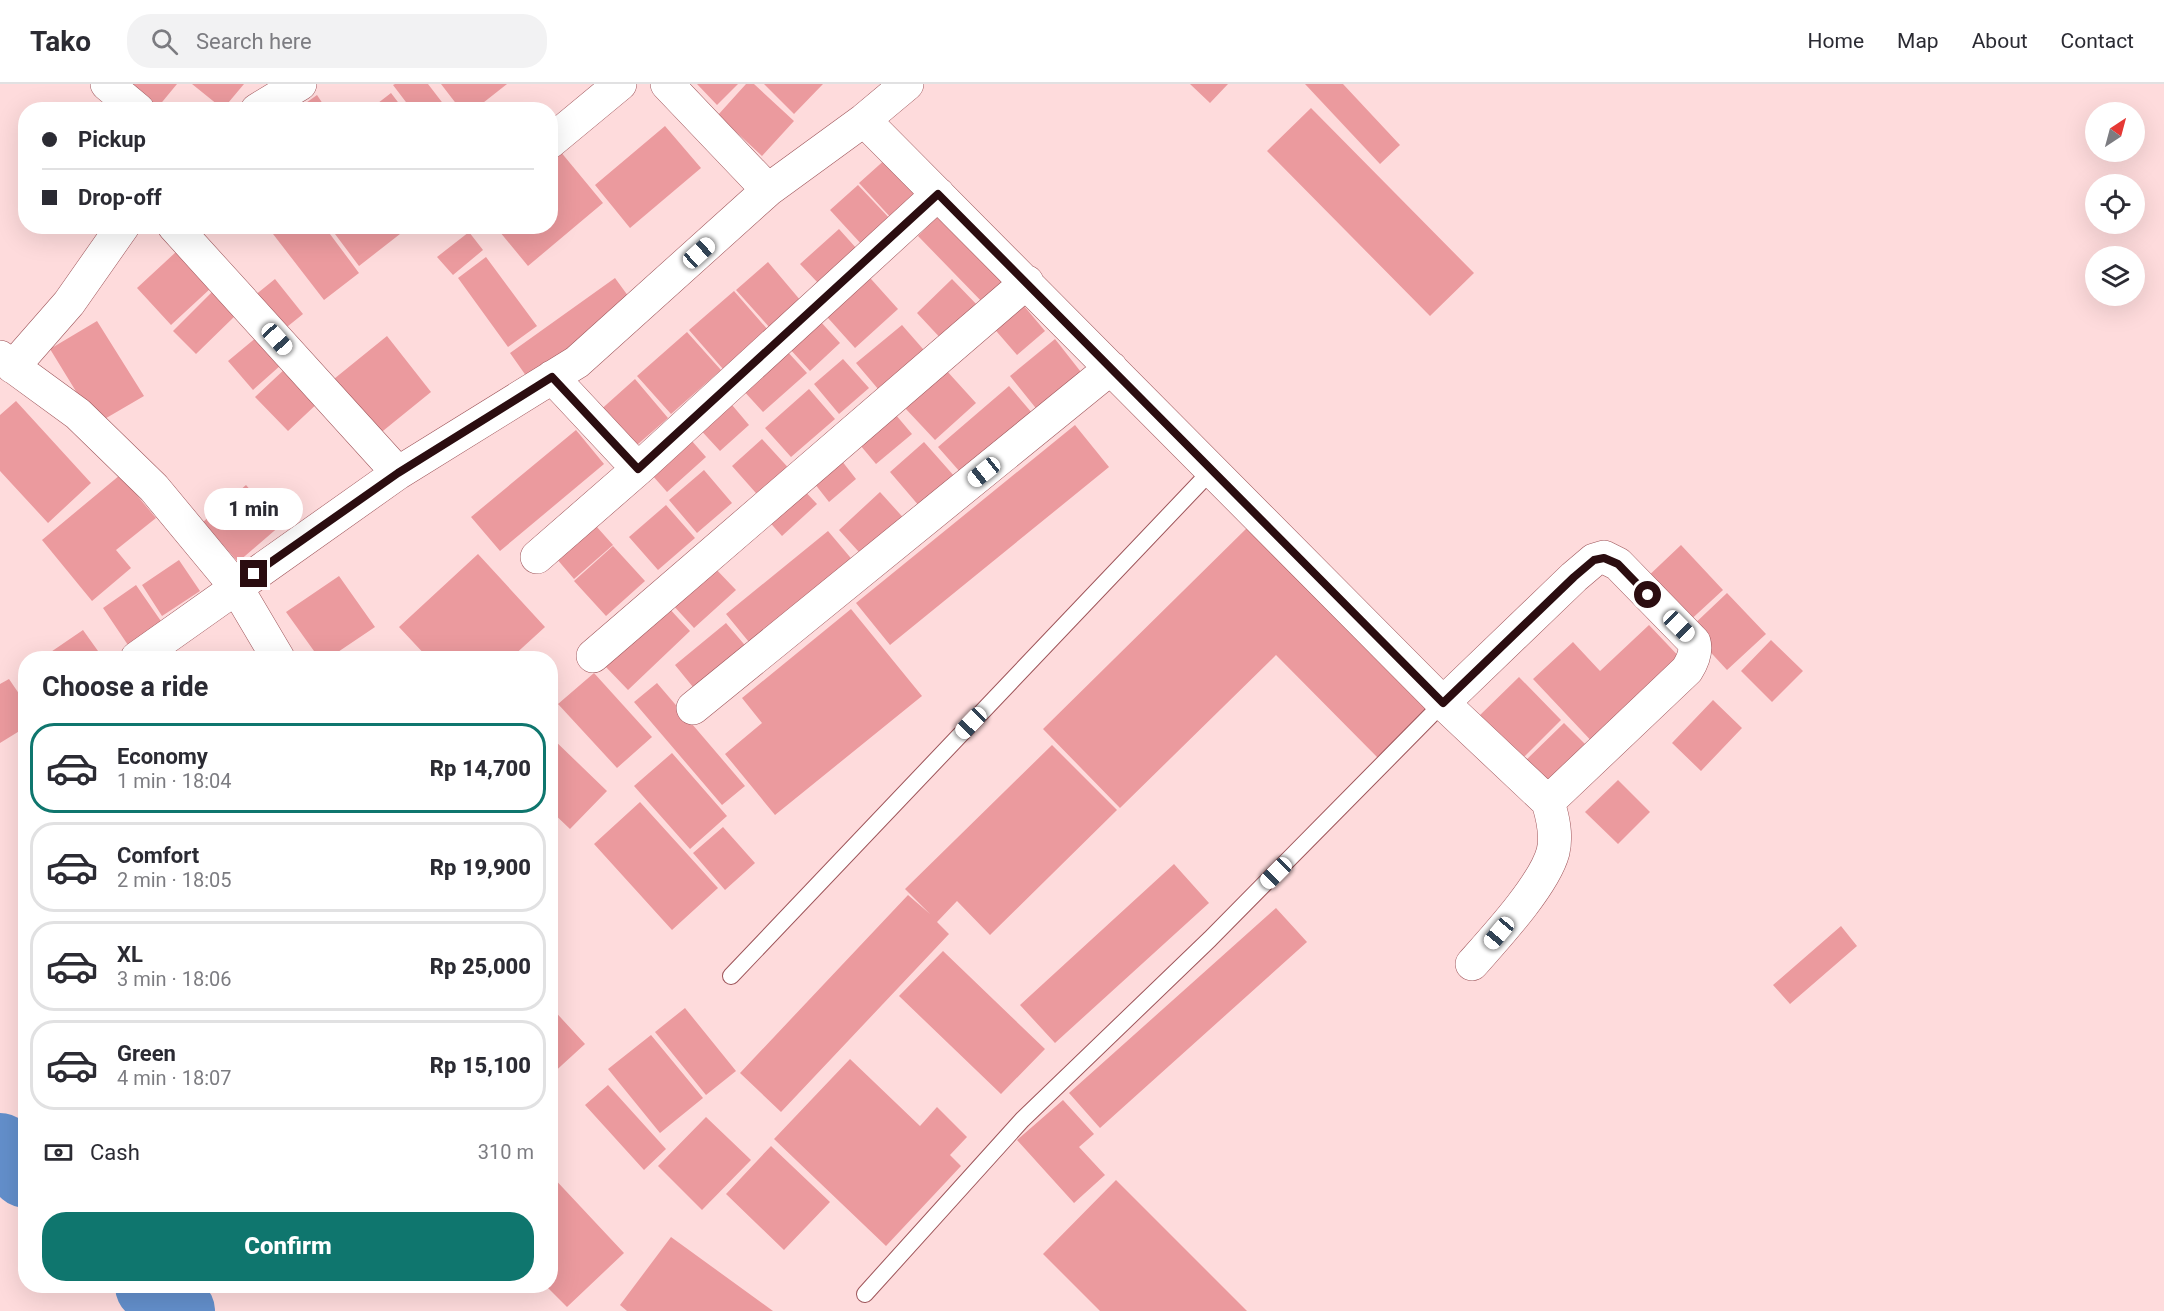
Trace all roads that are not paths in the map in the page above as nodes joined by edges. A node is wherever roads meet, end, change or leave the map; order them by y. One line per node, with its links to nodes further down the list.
1 (107, 84): 6 (street)
2 (300, 84): 7 (street)
3 (620, 84): 9 (street)
4 (667, 84): 10 (street)
5 (907, 84): 8 (street)
6 (128, 102)
7 (270, 102)
8 (864, 120): 10 (street); 11 (street)
9 (558, 135)
10 (768, 190): 17 (street)
11 (938, 194): 14 (street); 18 (street)
12 (117, 234): 15 (street)
13 (181, 234): 20 (street)
14 (1027, 282): 16 (street); 25 (street)
15 (7, 362): 22 (street)
16 (1111, 369): 19 (street); 27 (street)
17 (552, 377): 18 (street); 20 (street)
18 (638, 469): 21 (street)
19 (1212, 470): 26 (street); 30 (lane)
20 (398, 473): 22 (street)
21 (537, 557)
22 (236, 587): 23 (street); 24 (street)
23 (147, 651)
24 (274, 651)
25 (593, 656)
26 (1443, 703): 28 (street); 28 (street); 31 (lane)
27 (693, 708)
28 (1548, 802): 29 (street)
29 (1472, 964)
30 (731, 976)
31 (865, 1294)

